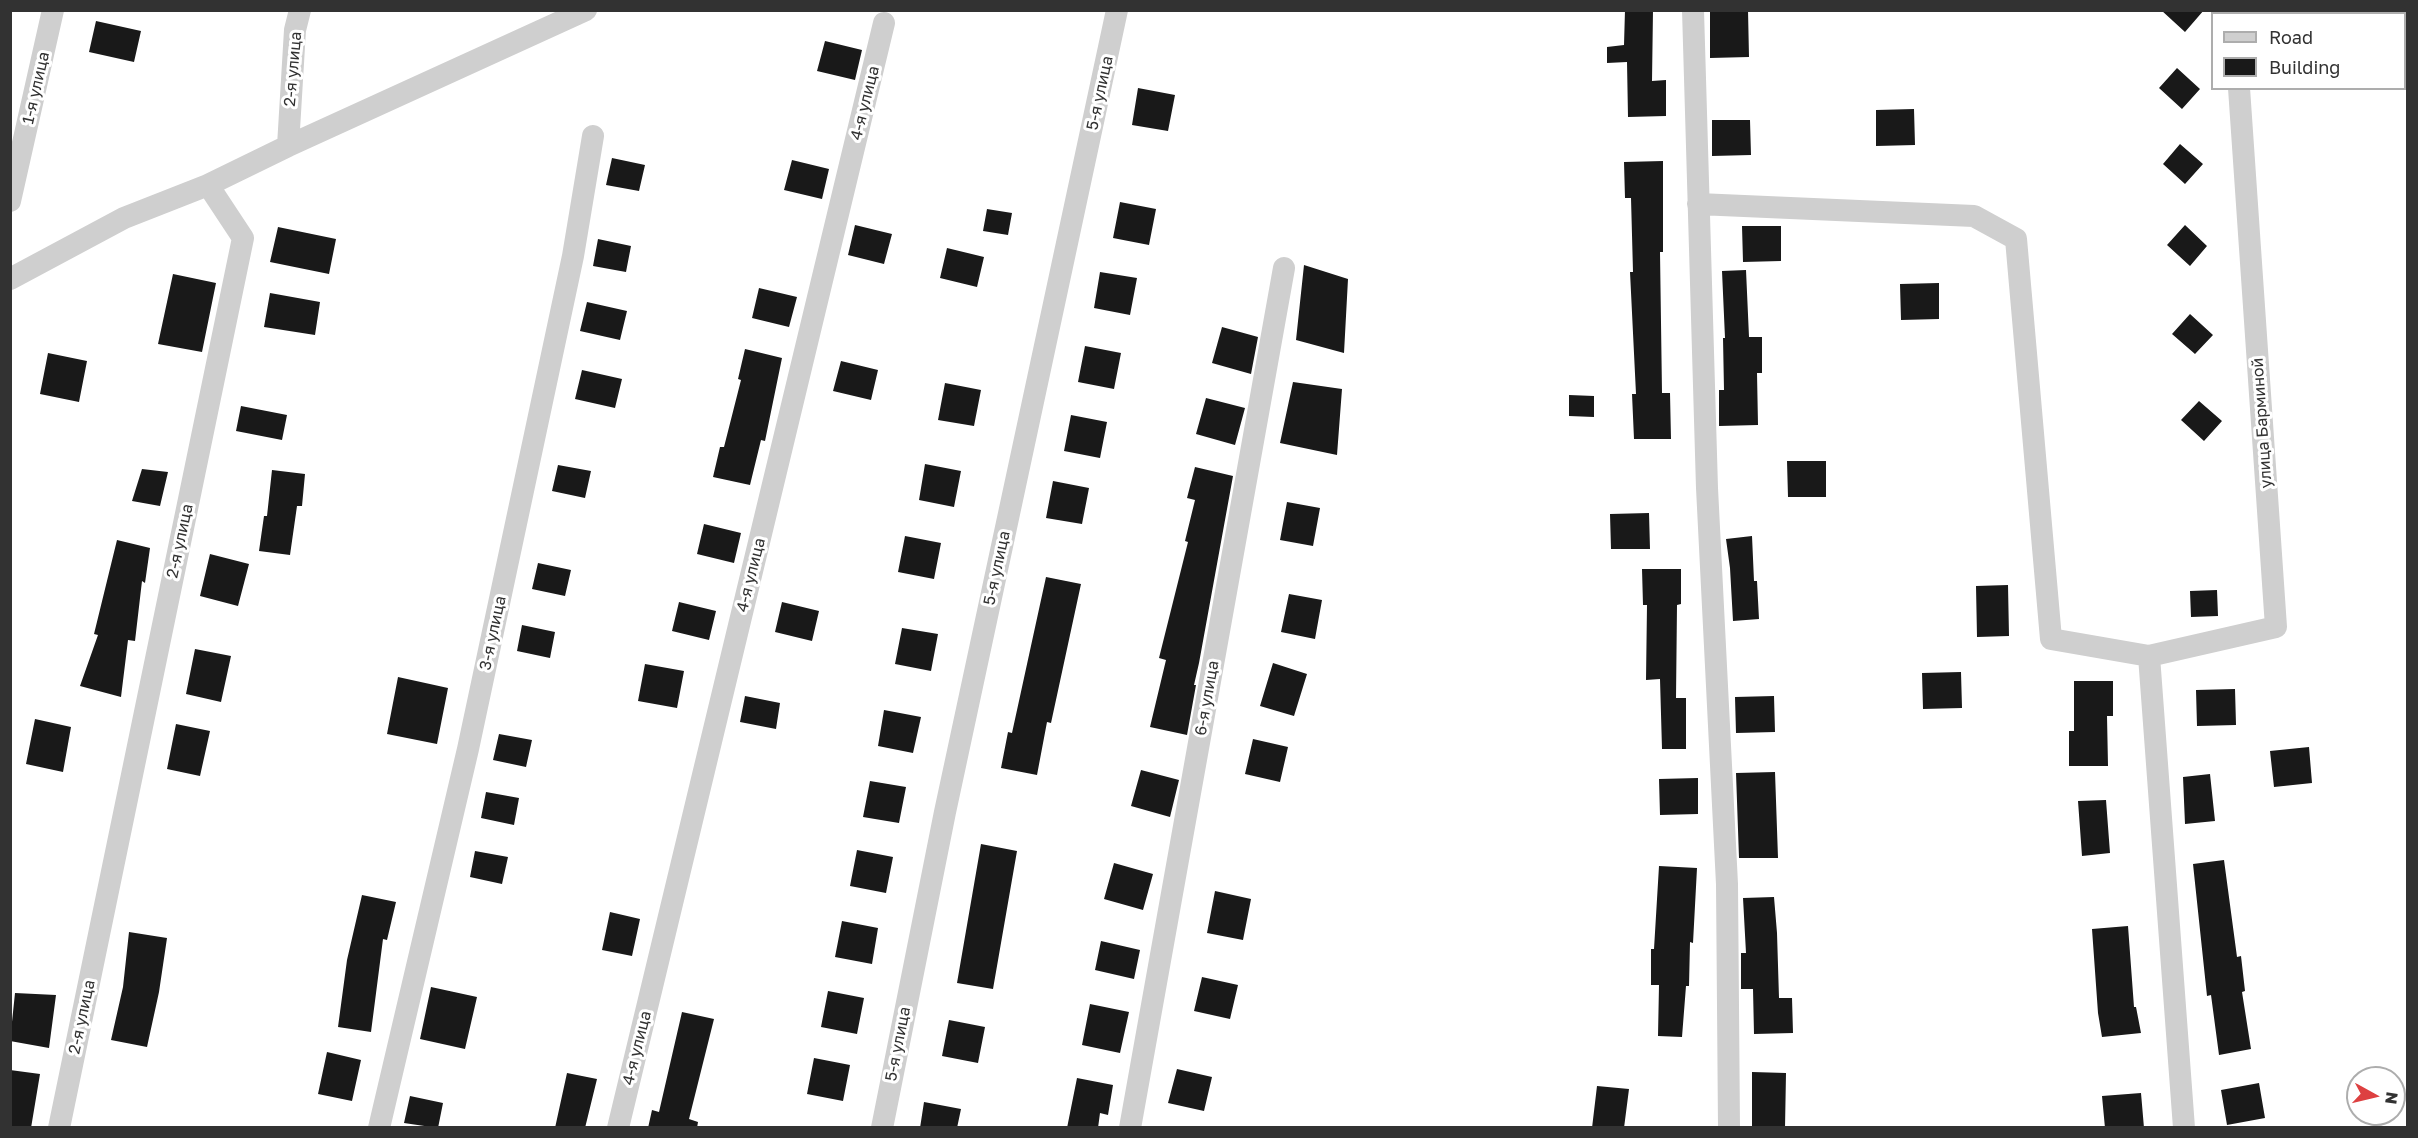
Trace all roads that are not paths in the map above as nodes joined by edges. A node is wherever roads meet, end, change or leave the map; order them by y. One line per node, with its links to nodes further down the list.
1 (53, 10): 11 (street, 1-я улица)
2 (300, 10): 9 (street, 2-я улица)
3 (586, 10): 9 (street)
4 (1118, 10): 19 (street, 5-я улица)
5 (1693, 10): 12 (street)
6 (885, 23): 18 (street, 4-я улица)
7 (2239, 90): 15 (street, улица Барминой)
8 (593, 136): 17 (street, 3-я улица)
9 (288, 146): 10 (street)
10 (208, 185): 14 (street); 16 (street, 2-я улица)
11 (10, 201)
12 (1698, 204): 15 (street); 21 (street)
13 (1284, 268): 20 (street, 6-я улица)
14 (10, 279)
15 (2149, 656): 22 (street)
16 (59, 1128)
17 (379, 1128)
18 (618, 1128)
19 (882, 1128)
20 (1130, 1128)
21 (1729, 1128)
22 (2184, 1128)

